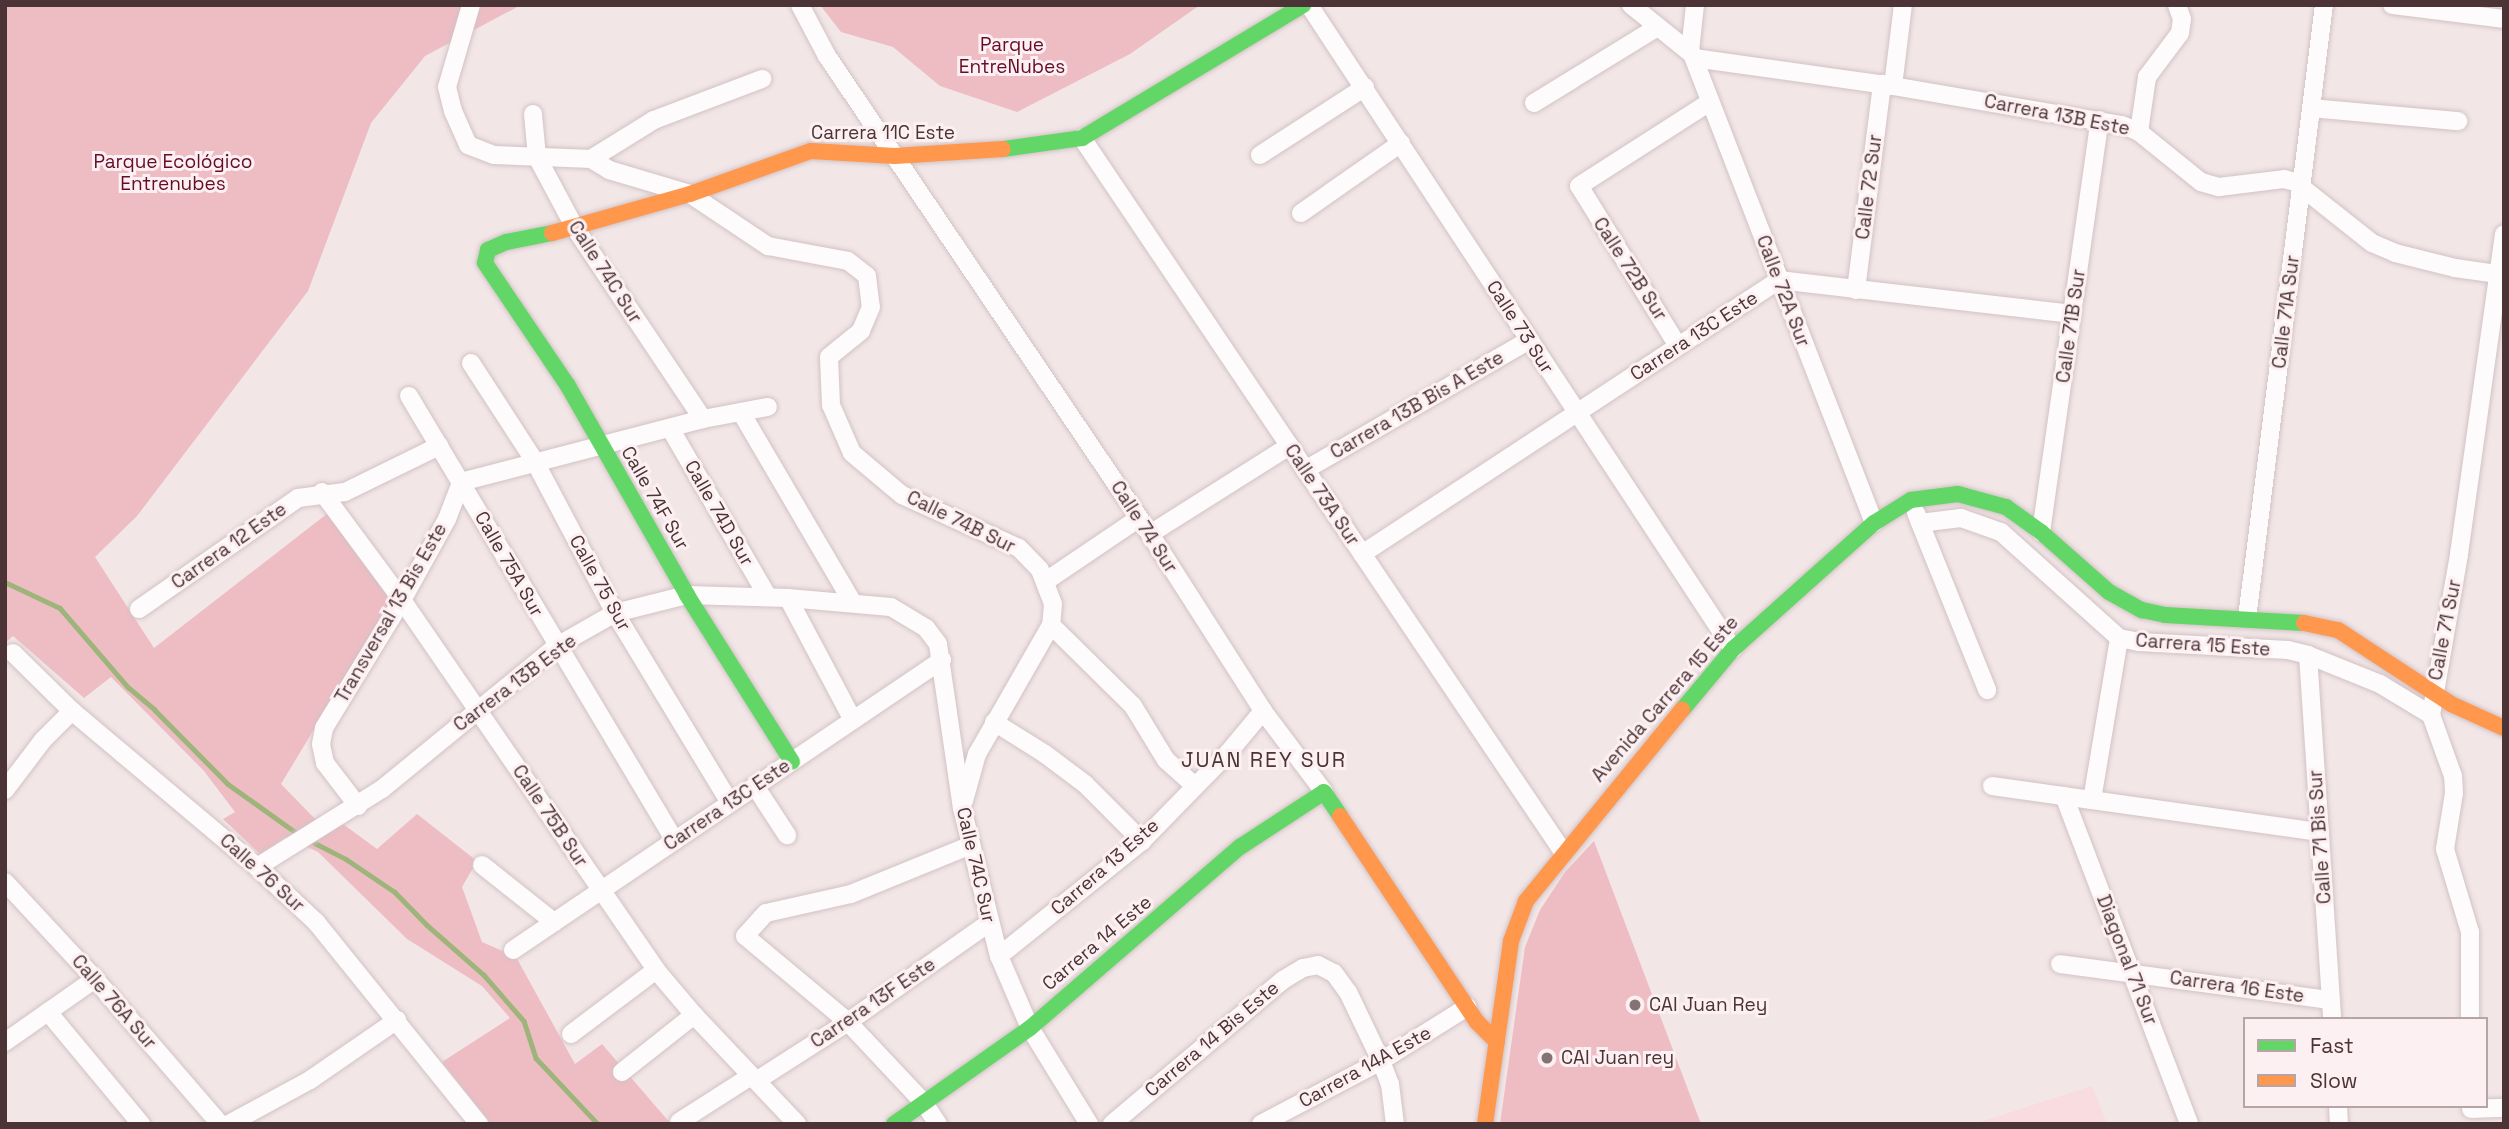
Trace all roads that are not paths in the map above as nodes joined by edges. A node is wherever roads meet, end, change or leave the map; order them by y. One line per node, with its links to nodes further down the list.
1 (471, 5): 27 (street)
2 (800, 5): 26 (street, Calle 74 Sur)
3 (1306, 5): 15 (street, Calle 73 Sur); 23 (street, Carrera 11C Este)
4 (1631, 5): 11 (street)
5 (1695, 5): 12 (street, Calle 72A Sur)
6 (1903, 5): 14 (street, Calle 72 Sur)
7 (2324, 5): 18 (street, Calle 71A Sur)
8 (2392, 5): 10 (street)
9 (2179, 12): 22 (street)
10 (2504, 19)
11 (1656, 27): 12 (street); 17 (street)
12 (1692, 55): 14 (street, Carrera 13B Este); 16 (street, Calle 72A Sur)
13 (762, 79): 28 (street)
14 (1888, 85): 20 (street, Carrera 13B Este); 37 (street, Calle 72 Sur)
15 (1365, 87): 24 (street, Calle 73 Sur); 25 (street)
16 (1710, 102): 36 (street, Calle 72A Sur); 40 (street, Calle 72B Sur)
17 (1534, 103)
18 (2311, 108): 21 (street); 29 (street, Calle 71A Sur)
19 (533, 114): 27 (street, Calle 74C Sur)
20 (2100, 120): 22 (street, Carrera 13B Este); 38 (street, Calle 71B Sur)
21 (2458, 121)
22 (2139, 132): 29 (street, Carrera 13B Este)
23 (1082, 138): 26 (street, Carrera 11C Este); 50 (street, Calle 73A Sur)
24 (1401, 143): 31 (street); 39 (street, Calle 73 Sur)
25 (1260, 155)
26 (895, 156): 30 (street, Carrera 11C Este); 56 (street, Calle 74 Sur)
27 (537, 157): 28 (street); 32 (street, Calle 74C Sur)
28 (592, 159): 30 (street)
29 (2301, 186): 35 (street); 71 (street, Calle 71A Sur)
30 (690, 194): 32 (street, Carrera 11C Este); 62 (street, Calle 74B Sur)
31 (1300, 212)
32 (575, 228): 34 (street, Carrera 11C Este); 46 (street, Calle 74C Sur)
33 (2504, 234): 35 (street, Calle 71 Sur)
34 (484, 256): 49 (street, Calle 74F Sur)
35 (2501, 274): 80 (street, Calle 71 Sur)
36 (1779, 281): 37 (street, Carrera 13C Este); 40 (street, Carrera 13C Este); 57 (street, Calle 72A Sur)
37 (1856, 290): 38 (street, Carrera 13C Este)
38 (2072, 314): 59 (street, Calle 71B Sur)
39 (1529, 340): 44 (street, Calle 73 Sur); 52 (street, Carrera 13B Bis A Este)
40 (1678, 346): 44 (street, Carrera 13C Este)
41 (471, 363): 51 (street, Calle 75 Sur)
42 (409, 396): 48 (street, Calle 75A Sur)
43 (768, 407): 45 (street)
44 (1577, 413): 61 (street, Carrera 13C Este); 75 (street, Calle 73 Sur)
45 (742, 414): 46 (street); 67 (street)
46 (703, 419): 47 (street)
47 (670, 428): 49 (street); 64 (street, Calle 74D Sur)
48 (439, 446): 53 (street, Calle 75A Sur); 54 (street, Carrera 12 Este)
49 (600, 446): 51 (street); 63 (street, Calle 74F Sur)
50 (1289, 446): 52 (street, Calle 73A Sur); 60 (street)
51 (534, 460): 53 (street); 70 (street, Calle 75 Sur)
52 (1305, 470): 61 (street, Calle 73A Sur)
53 (461, 482): 66 (street, Transversal 13 Bis Este); 74 (street, Calle 75A Sur)
54 (322, 492): 66 (street, Calle 75B Sur); 69 (street, Carrera 12 Este)
55 (1911, 500): 57 (street, Avenida Carrera 15 Este); 58 (street); 59 (street, Avenida Carrera 15 Este)
56 (1139, 518): 60 (street, Calle 74 Sur); 62 (street)
57 (1874, 523): 75 (street, Avenida Carrera 15 Este)
58 (1920, 523): 73 (street, Carrera 15 Este); 79 (street)
59 (2041, 532): 71 (street, Avenida Carrera 15 Este)
60 (1150, 534): 83 (street, Calle 74 Sur)
61 (1362, 554): 104 (street, Calle 73A Sur)
62 (1046, 581): 72 (street, Calle 74B Sur)
63 (687, 595): 64 (street, Carrera 13B Este); 70 (street, Carrera 13B Este); 88 (street, Calle 74F Sur)
64 (768, 597): 65 (street, Carrera 13B Este)
65 (788, 598): 67 (street, Carrera 13B Este); 85 (street)
66 (402, 600): 81 (street, Calle 75B Sur); 97 (street, Transversal 13 Bis Este)
67 (853, 603): 68 (street, Carrera 13B Este)
68 (891, 607): 78 (street, Calle 74C Sur)
69 (139, 609)
70 (615, 613): 74 (street, Carrera 13B Este); 96 (street, Calle 75 Sur)
71 (2246, 618): 80 (street, Avenida Carrera 15 Este)
72 (1051, 625): 86 (street); 89 (street)
73 (2119, 638): 77 (street, Carrera 15 Este); 95 (street)
74 (557, 646): 81 (street, Carrera 13B Este); 101 (street, Calle 75A Sur)
75 (1733, 649): 104 (street, Avenida Carrera 15 Este)
76 (13, 653): 82 (street, Calle 76 Sur)
77 (2308, 655): 84 (street, Carrera 15 Este); 99 (street, Calle 71 Bis Sur)
78 (942, 660): 85 (street, Carrera 13C Este); 98 (street, Calle 74C Sur)
79 (1986, 690)
80 (2433, 693): 84 (street, Calle 71 Sur); 87 (street, Avenida Carrera 15 Este)
81 (477, 709): 97 (street, Carrera 13B Este); 108 (street, Calle 75B Sur)
82 (72, 711): 92 (street); 106 (street, Calle 76 Sur)
83 (1263, 711): 89 (street, Carrera 13 Este); 93 (street, Calle 74 Sur)
84 (2431, 715): 122 (street, Calle 71 Sur)
85 (853, 720): 88 (street, Carrera 13C Este)
86 (994, 722): 98 (street); 102 (street)
87 (2504, 728)
88 (792, 762): 90 (street, Carrera 13C Este)
89 (1194, 785): 102 (street, Carrera 13 Este)
90 (755, 786): 96 (street, Carrera 13C Este); 100 (street)
91 (1992, 786): 94 (street)
92 (5, 790)
93 (1324, 792): 118 (street, Calle 74 Sur); 125 (street, Carrera 14 Este)
94 (2064, 796): 95 (street); 115 (street, Diagonal 71 Sur)
95 (2092, 800): 99 (street)
96 (730, 803): 101 (street, Carrera 13C Este)
97 (358, 806): 106 (street, Carrera 13B Este)
98 (962, 808): 103 (street, Calle 74C Sur)
99 (2320, 832): 117 (street, Calle 71 Bis Sur)
100 (787, 835)
101 (674, 841): 108 (street, Carrera 13C Este)
102 (1142, 841): 112 (street, Carrera 13 Este)
103 (971, 845): 110 (street, Calle 74C Sur); 124 (street)
104 (1563, 852): 128 (street, Avenida Carrera 15 Este)
105 (482, 865): 109 (street)
106 (257, 867): 123 (street, Calle 76 Sur)
107 (5, 882): 116 (street, Calle 76A Sur)
108 (601, 890): 109 (street, Carrera 13C Este); 114 (street, Calle 75B Sur)
109 (554, 922): 111 (street, Carrera 13C Este)
110 (989, 923): 112 (street, Calle 74C Sur); 124 (street, Carrera 13F Este)
111 (513, 950)
112 (999, 956): 125 (street, Calle 74C Sur)
113 (2060, 964): 115 (street, Carrera 16 Este)
114 (656, 970): 120 (street, Calle 75B Sur); 126 (street)
115 (2132, 973): 117 (street, Carrera 16 Este); 148 (street, Diagonal 71 Sur)
116 (95, 979): 119 (street); 138 (street, Calle 76A Sur)
117 (2331, 1000): 121 (street, Calle 71 Bis Sur)
118 (1467, 1007): 128 (street, Calle 74 Sur); 129 (street, Carrera 14A Este)
119 (48, 1012): 127 (street); 137 (street)
120 (694, 1015): 130 (street); 131 (street, Calle 75B Sur)
121 (2332, 1017)
122 (2470, 1017)
123 (397, 1020): 135 (street); 139 (street, Calle 76 Sur)
124 (848, 1022): 131 (street, Carrera 13F Este); 132 (street)
125 (1030, 1028): 132 (street, Carrera 14 Este); 143 (street, Calle 74C Sur)
126 (571, 1034)
127 (5, 1042)
128 (1497, 1042): 147 (street, Avenida Carrera 15 Este)
129 (1381, 1061): 144 (street, Carrera 14 Bis Este); 145 (street, Carrera 14A Este); 146 (street)
130 (622, 1072)
131 (753, 1078): 136 (street, Carrera 13F Este); 140 (street, Calle 75B Sur)
132 (924, 1103): 141 (street, Carrera 14 Este); 142 (street)
133 (2504, 1108): 134 (street)
134 (2471, 1113)
135 (240, 1121)
136 (679, 1122)
137 (141, 1124)
138 (220, 1124)
139 (479, 1124)
140 (797, 1124)
141 (894, 1124)
142 (938, 1124)
143 (1089, 1124)
144 (1112, 1124)
145 (1261, 1124)
146 (1395, 1124)
147 (1485, 1124)
148 (2189, 1124)

